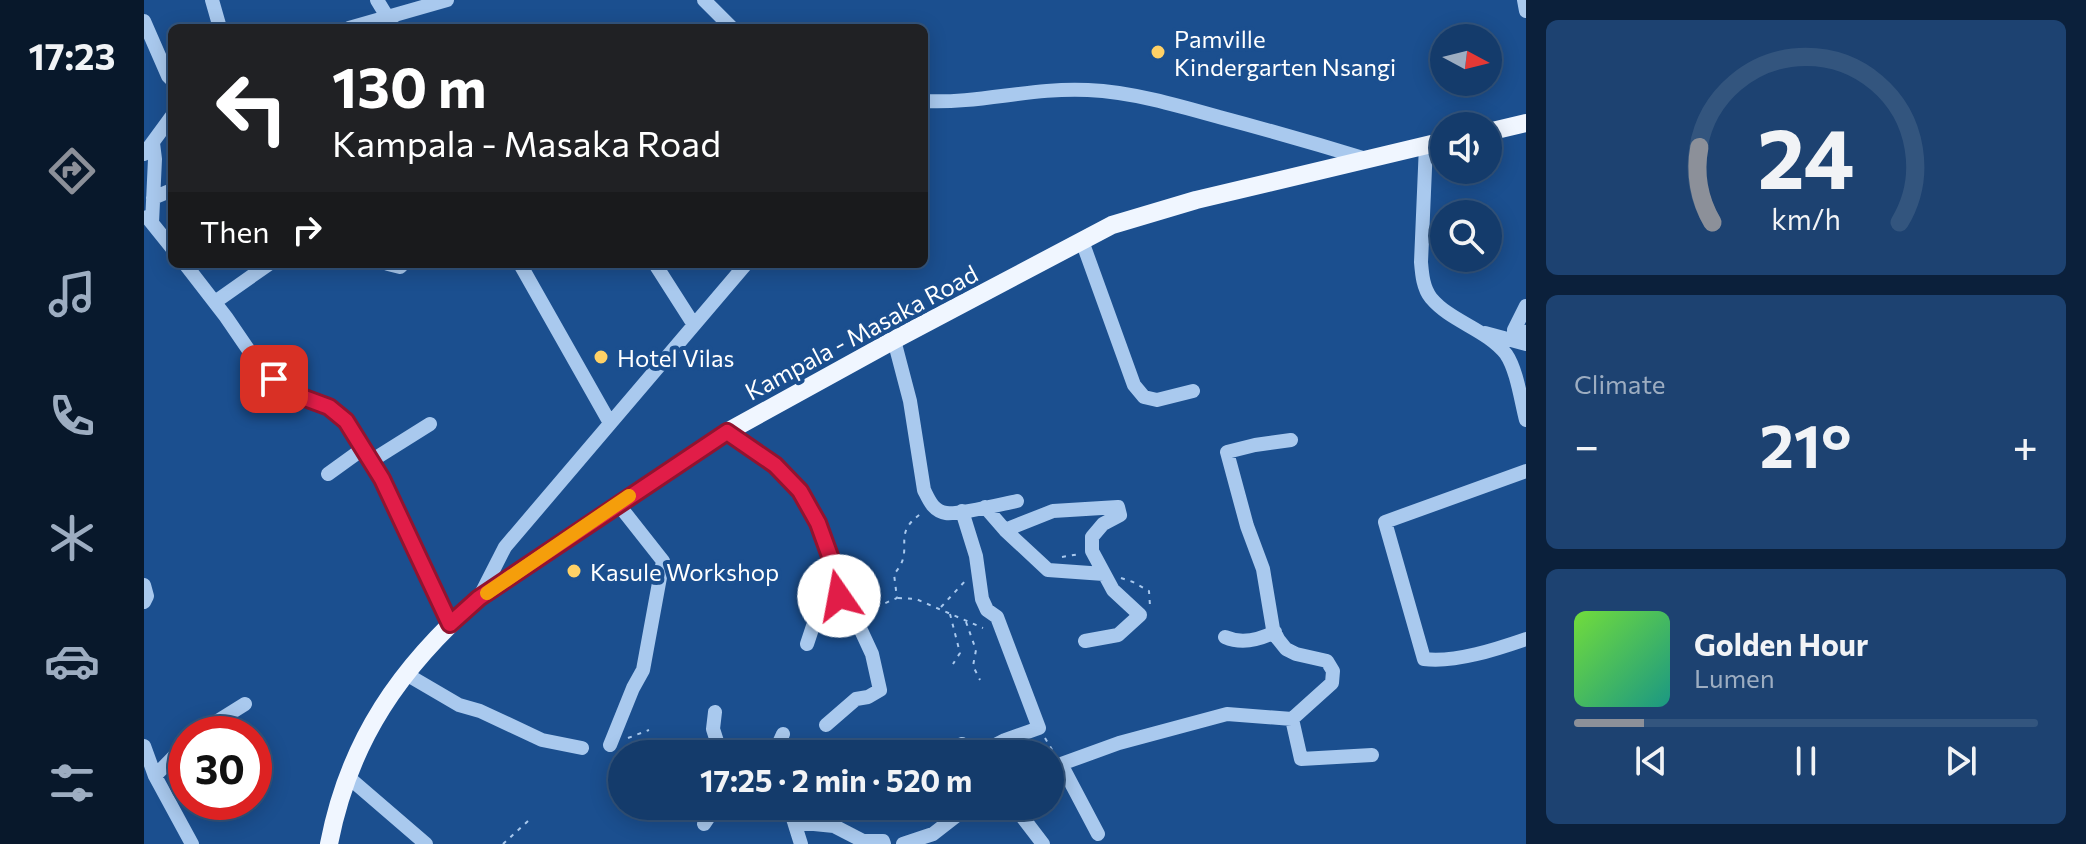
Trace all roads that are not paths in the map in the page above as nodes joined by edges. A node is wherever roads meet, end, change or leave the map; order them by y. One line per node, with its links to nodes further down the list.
1 (212, 0): 9 (street)
2 (377, 0): 8 (street)
3 (447, 0): 8 (street)
4 (704, 0): 10 (street)
5 (1524, 0): 6 (street)
6 (1526, 11)
7 (144, 21): 11 (street)
8 (391, 22)
9 (219, 24)
10 (728, 24)
11 (168, 76)
12 (928, 101): 18 (street)
13 (168, 122): 17 (street)
14 (1526, 123): 15 (main road)
15 (1502, 129)
16 (1430, 144): 18 (main road, Kampala - Masaka Road)
17 (148, 149): 21 (street)
18 (1367, 159): 23 (main road, Kampala - Masaka Road)
19 (1430, 184): 33 (street)
20 (168, 192): 21 (street)
21 (153, 198): 22 (street)
22 (148, 218): 24 (street)
23 (1082, 241): 35 (main road, Kampala - Masaka Road); 37 (street)
24 (168, 243)
25 (188, 268): 30 (street)
26 (263, 268): 30 (street)
27 (522, 268): 39 (street)
28 (658, 268): 32 (street)
29 (743, 268): 32 (street)
30 (215, 302): 43 (street)
31 (1526, 306): 34 (street)
32 (694, 325): 39 (street)
33 (1481, 331): 36 (street); 38 (street)
34 (1526, 332)
35 (894, 340): 41 (main road, Kampala - Masaka Road); 49 (street)
36 (1526, 344)
37 (1193, 391)
38 (1526, 420)
39 (610, 423): 54 (street)
40 (430, 424): 43 (street)
41 (727, 432): 47 (main road, Kampala - Masaka Road); 52 (street)
42 (1291, 440): 57 (street)
43 (368, 454): 45 (street); 56 (street)
44 (1526, 471): 59 (street)
45 (328, 474)
46 (1017, 501): 48 (street)
47 (618, 504): 54 (main road, Kampala - Masaka Road); 69 (street)
48 (985, 507): 49 (street); 50 (street)
49 (962, 511): 72 (street)
50 (1005, 530): 51 (street); 51 (street)
51 (1104, 574): 60 (street)
52 (839, 581): 61 (street); 67 (street)
53 (144, 585): 55 (street)
54 (479, 598): 56 (main road, Kampala - Masaka Road)
55 (144, 602)
56 (450, 624): 62 (main road, Kampala - Masaka Road)
57 (1275, 632): 58 (street); 66 (street)
58 (1225, 637)
59 (1526, 639)
60 (1085, 641)
61 (807, 644)
62 (406, 674): 74 (street); 78 (main road, Kampala - Masaka Road)
63 (245, 704): 65 (street)
64 (715, 712): 70 (street)
65 (226, 716)
66 (1292, 719): 75 (street); 84 (street)
67 (826, 725)
68 (783, 734): 71 (street)
69 (612, 740)
70 (717, 740)
71 (780, 740)
72 (1005, 740)
73 (144, 746): 77 (street)
74 (582, 748)
75 (1372, 755)
76 (168, 763): 77 (street)
77 (155, 776): 85 (street)
78 (347, 776): 86 (main road, Kampala - Masaka Road); 87 (street)
79 (707, 820): 83 (street)
80 (951, 820): 90 (street)
81 (1025, 820): 91 (street)
82 (794, 822): 88 (street); 89 (street)
83 (704, 824)
84 (1098, 834)
85 (192, 844)
86 (329, 844)
87 (426, 844)
88 (801, 844)
89 (884, 844)
90 (903, 844)
91 (1043, 844)

